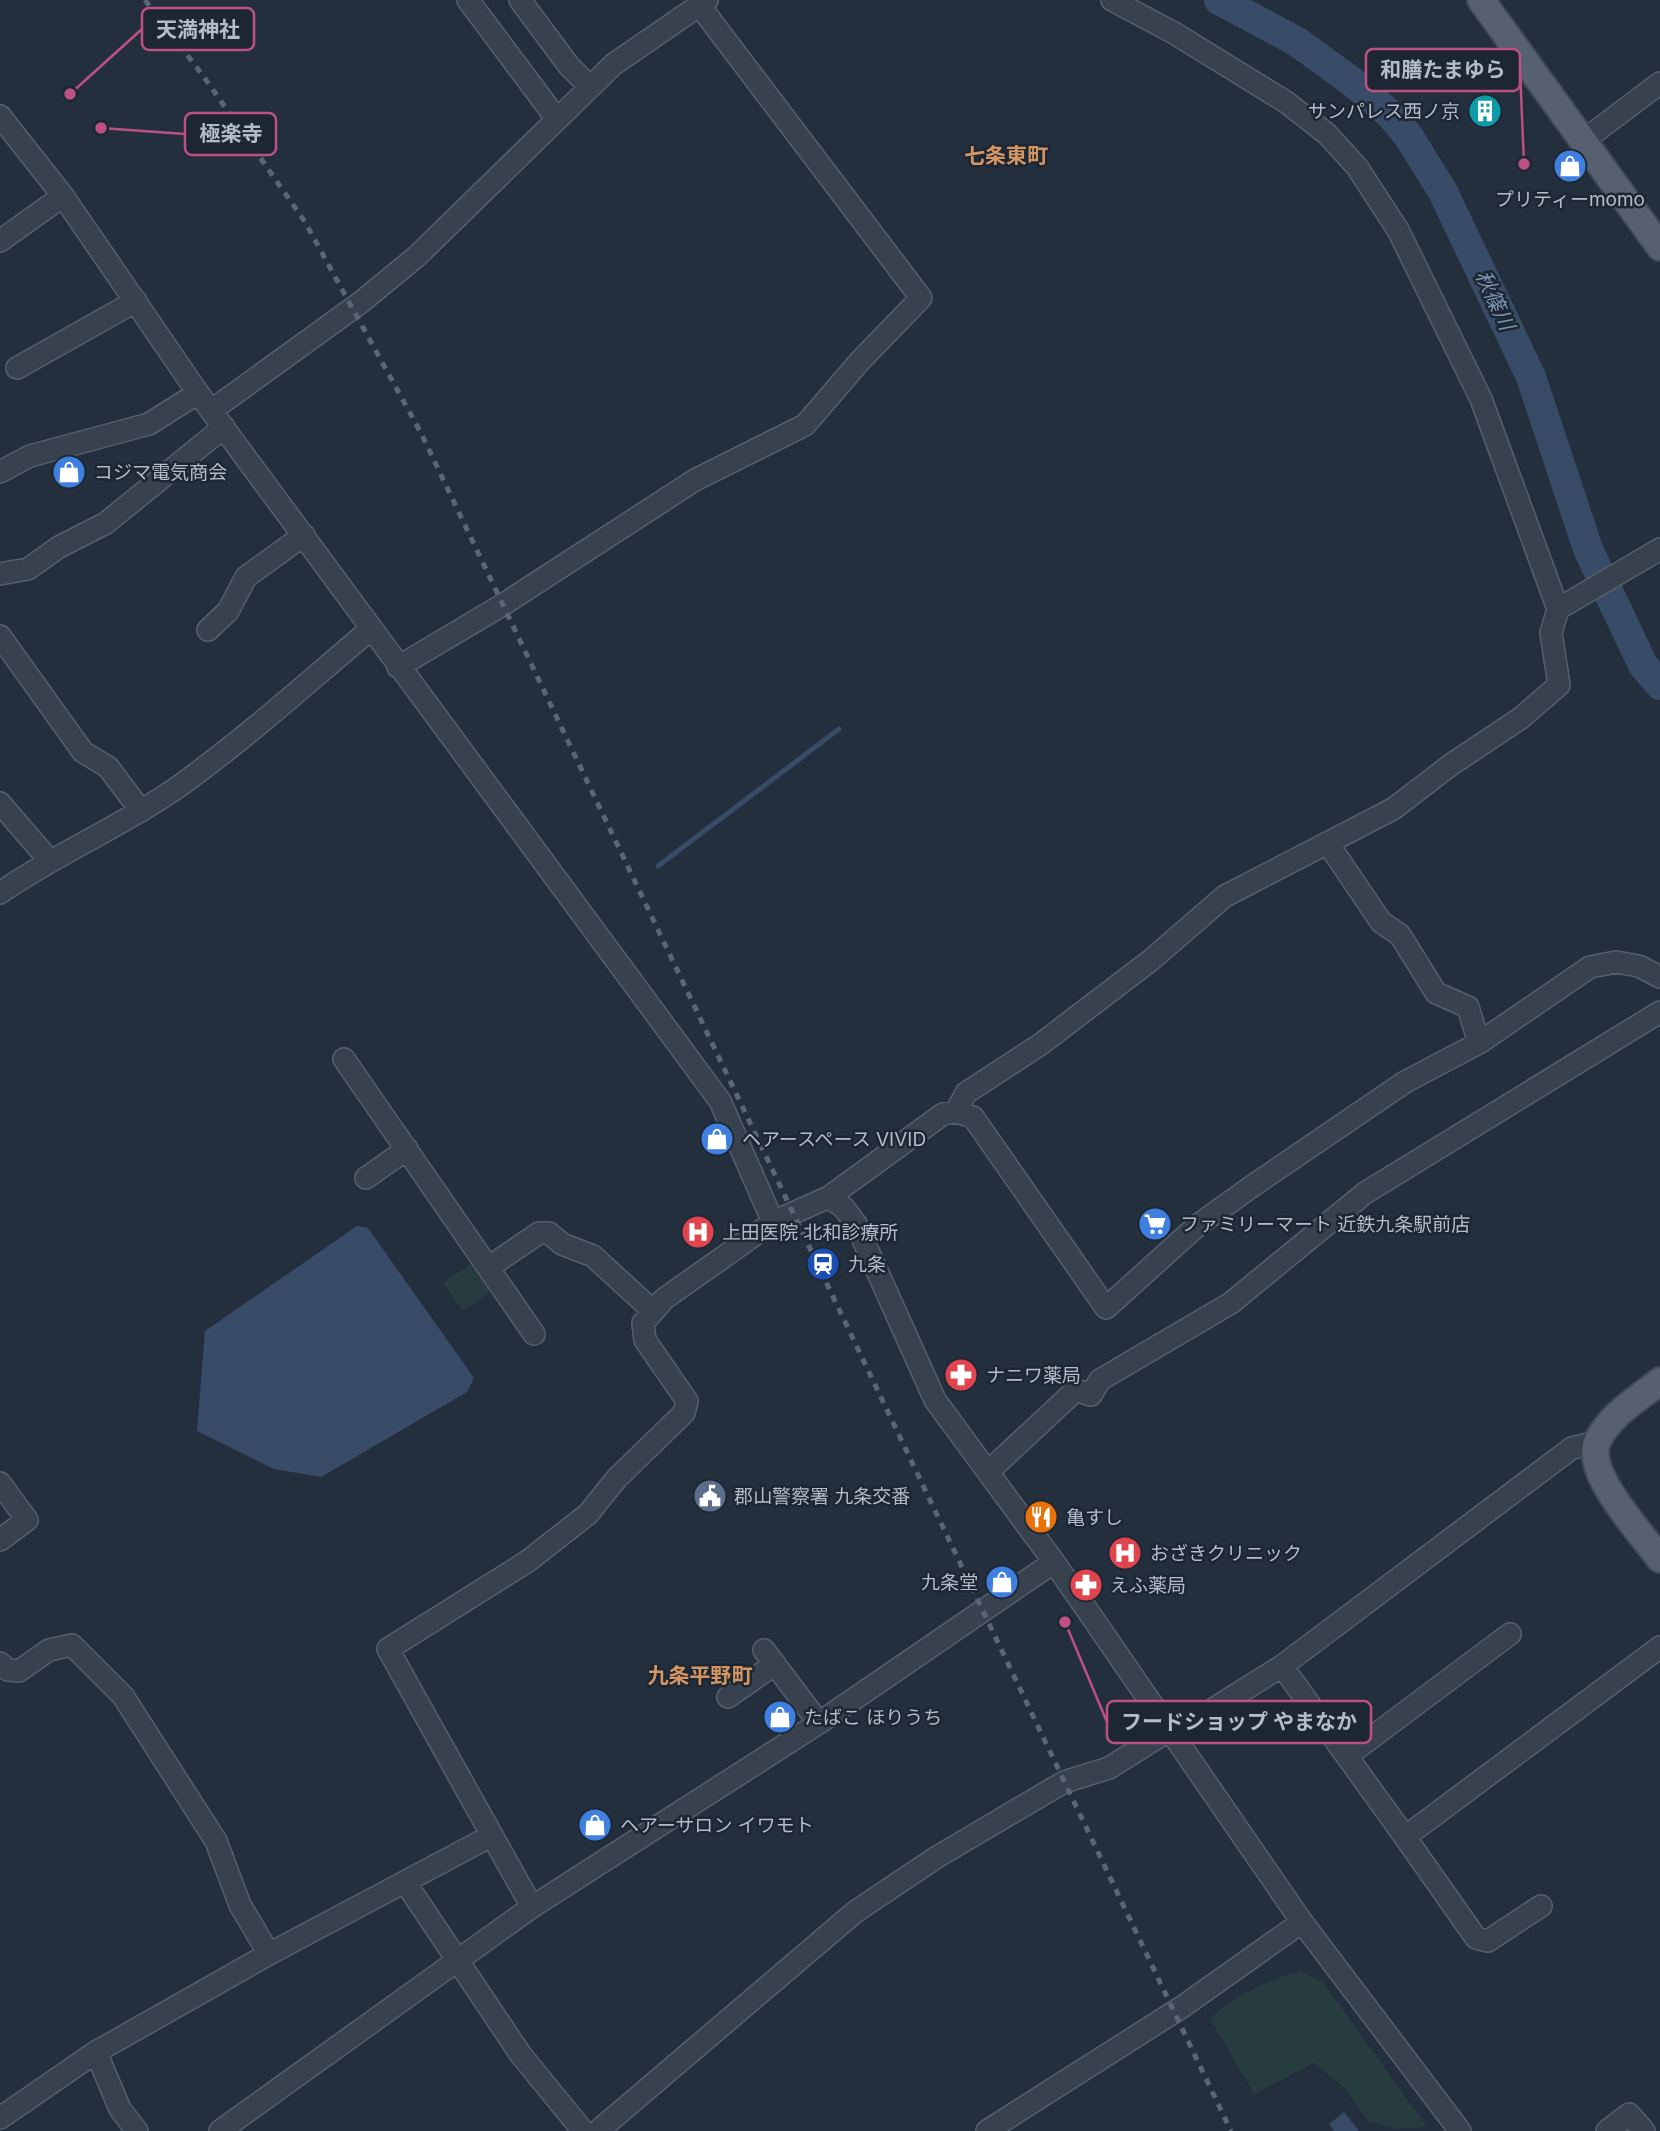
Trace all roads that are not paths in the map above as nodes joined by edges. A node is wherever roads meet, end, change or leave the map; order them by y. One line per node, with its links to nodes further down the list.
1 (468, 0): 9 (street)
2 (520, 0): 7 (street)
3 (1112, 0): 22 (street)
4 (1481, 0): 10 (main road)
5 (703, 3): 7 (street); 26 (street)
6 (1660, 83): 10 (street)
7 (589, 86): 9 (street)
8 (0, 116): 11 (street)
9 (555, 118): 17 (street)
10 (1583, 141): 13 (main road)
11 (63, 196): 12 (street); 14 (street)
12 (0, 241)
13 (1660, 247)
14 (136, 301): 15 (street); 16 (street)
15 (17, 368)
16 (198, 393): 17 (street); 18 (street)
17 (218, 419): 19 (street); 21 (street)
18 (0, 472)
19 (304, 535): 23 (street); 24 (street)
20 (1659, 551): 22 (street)
21 (0, 573)
22 (1564, 606): 29 (street)
23 (371, 629): 26 (street); 28 (street)
24 (208, 630)
25 (0, 636): 28 (street)
26 (398, 667): 40 (street)
27 (0, 803): 30 (street)
28 (141, 811): 30 (street)
29 (1329, 845): 34 (street); 36 (street)
30 (49, 860): 31 (street)
31 (0, 893)
32 (1660, 977): 34 (street)
33 (1660, 1012): 46 (street)
34 (1479, 1043): 36 (street)
35 (344, 1059): 37 (street)
36 (956, 1112): 39 (street)
37 (407, 1149): 38 (street); 41 (street)
38 (366, 1178)
39 (829, 1197): 40 (street); 46 (street)
40 (773, 1222): 42 (street)
41 (489, 1267): 42 (street); 43 (street)
42 (653, 1311): 59 (street)
43 (534, 1334)
44 (1660, 1381): 45 (main road)
45 (1596, 1442): 49 (main road); 54 (street)
46 (989, 1471): 50 (street)
47 (0, 1483): 48 (street)
48 (0, 1540)
49 (1660, 1559)
50 (1054, 1562): 56 (street); 57 (street)
51 (1510, 1634): 58 (street)
52 (1660, 1647): 60 (street)
53 (0, 1663): 65 (street)
54 (1282, 1666): 57 (street); 58 (street)
55 (727, 1697): 56 (street)
56 (819, 1723): 62 (street)
57 (1173, 1731): 64 (street); 72 (street)
58 (1347, 1756): 60 (street)
59 (491, 1836): 61 (street); 62 (street)
60 (1405, 1837): 63 (street)
61 (405, 1882): 65 (street); 66 (street)
62 (532, 1906): 66 (street)
63 (1541, 1906)
64 (1302, 1922): 73 (street); 74 (street)
65 (269, 1954): 67 (street)
66 (459, 1959): 70 (street); 71 (street)
67 (96, 2052): 68 (street); 69 (street)
68 (0, 2118)
69 (137, 2131)
70 (220, 2131)
71 (583, 2131)
72 (598, 2131)
73 (987, 2131)
74 (1460, 2131)
75 (1607, 2131): 76 (street)
76 (1644, 2131)

